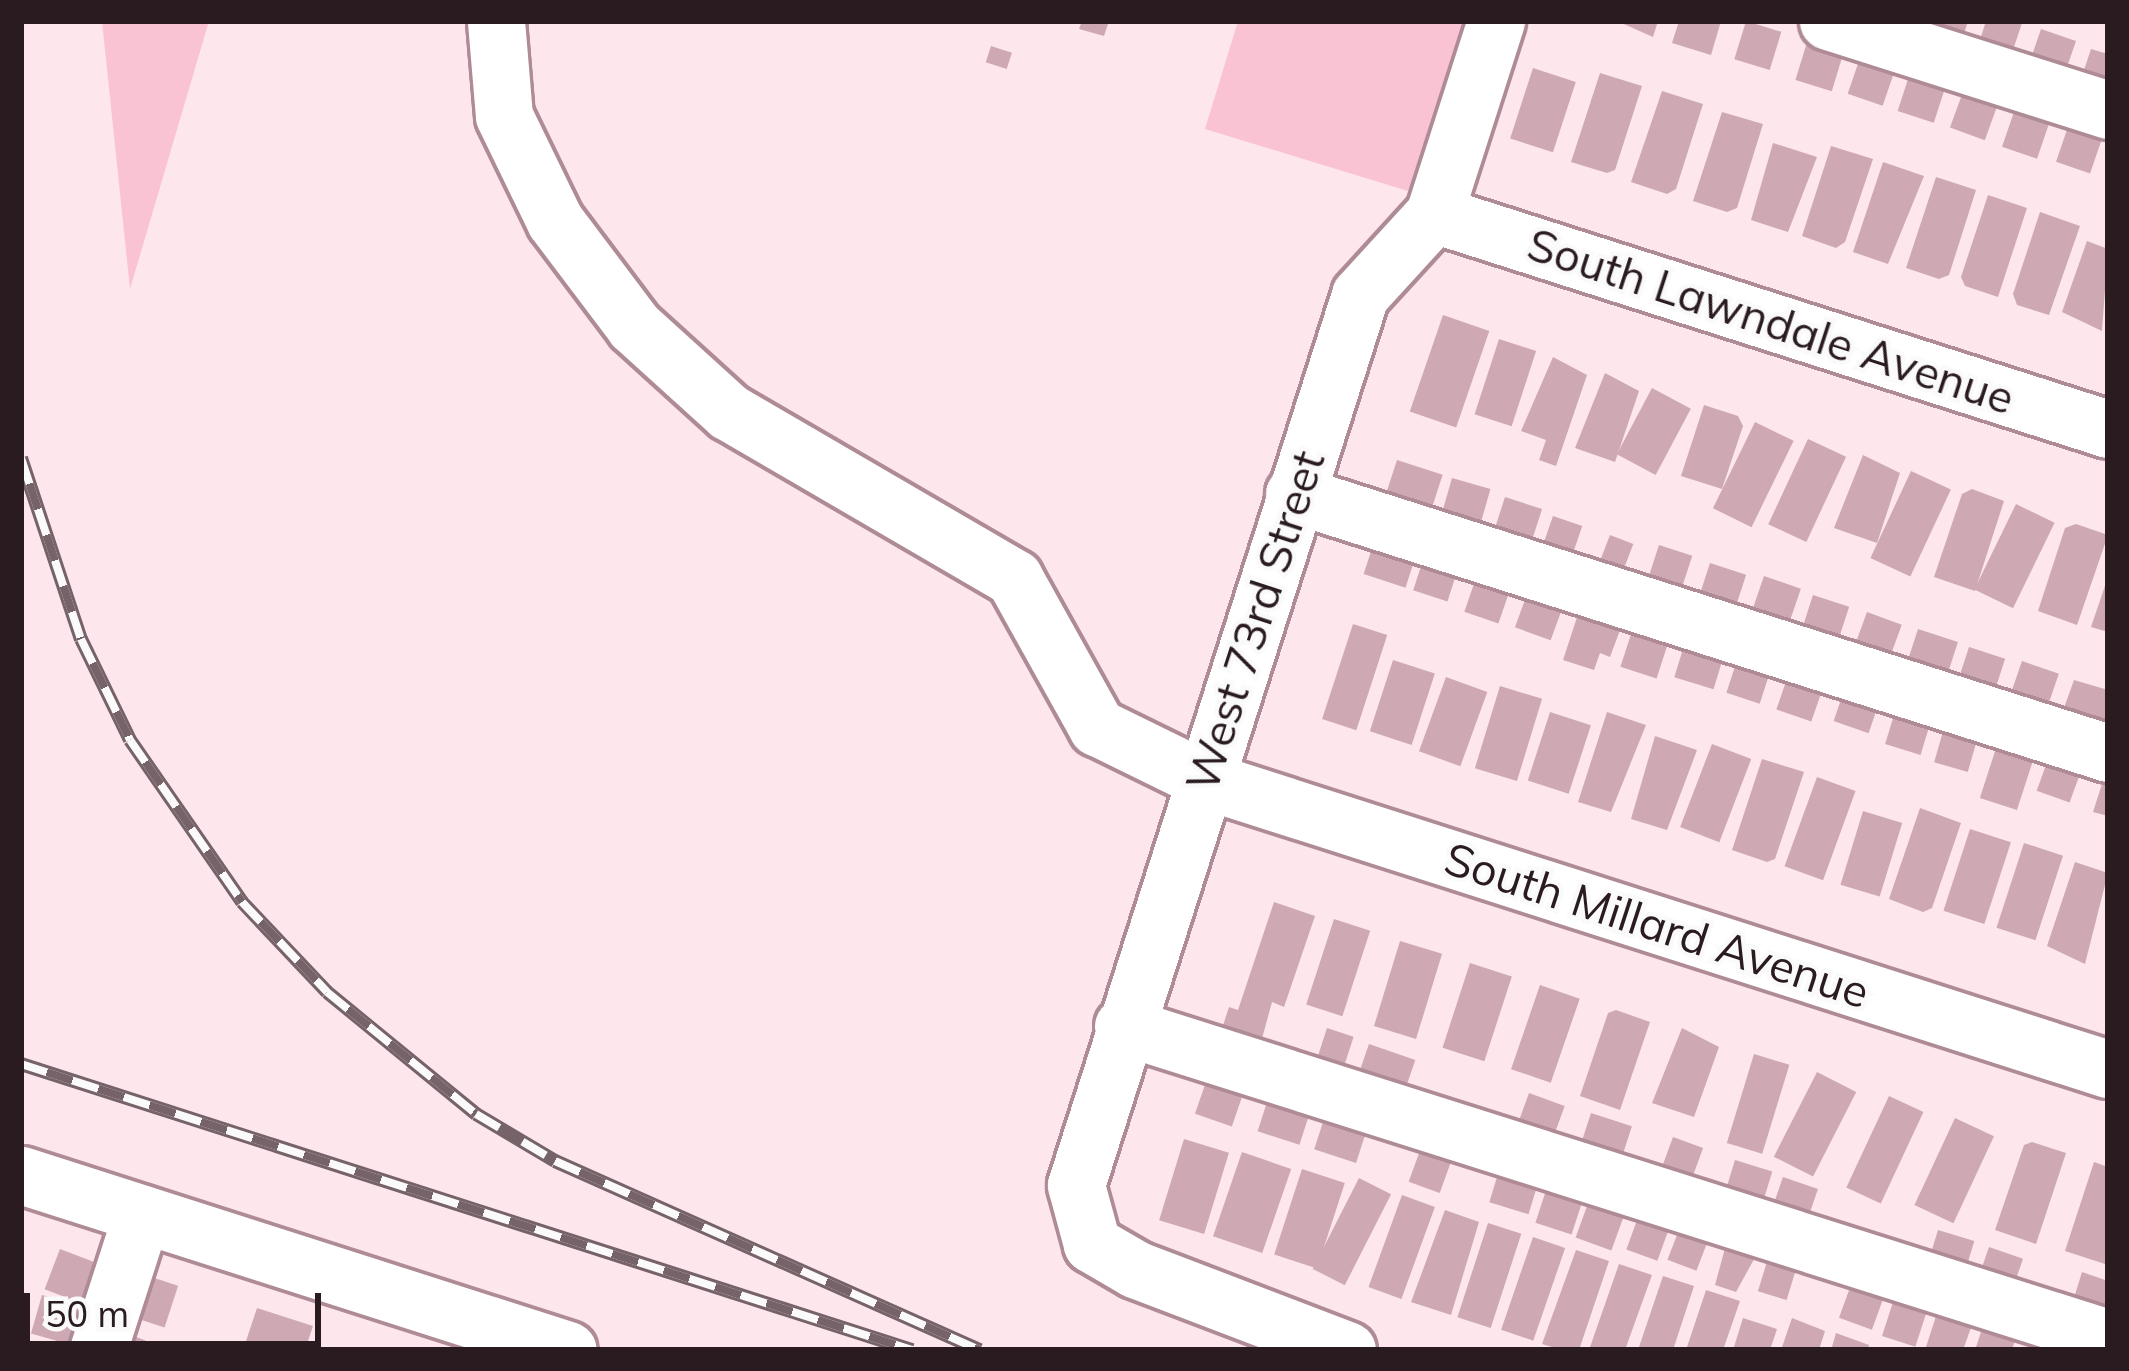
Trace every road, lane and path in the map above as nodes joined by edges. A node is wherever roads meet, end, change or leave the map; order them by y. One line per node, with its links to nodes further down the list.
1 (496, 21): 9 (street, South Millard Avenue)
2 (1496, 21): 5 (street, West 73rd Street)
3 (1828, 21): 4 (street)
4 (2108, 110)
5 (1434, 214): 6 (street, South Lawndale Avenue); 7 (street, West 73rd Street)
6 (2108, 429)
7 (1294, 494): 8 (street); 9 (street, West 73rd Street)
8 (2108, 753)
9 (1205, 780): 10 (street, West 73rd Street); 11 (street, South Millard Avenue)
10 (1123, 1026): 15 (street); 18 (street, West 73rd Street)
11 (2108, 1070)
12 (21, 1175): 13 (street)
13 (142, 1214): 14 (street); 16 (street)
14 (426, 1328): 17 (street)
15 (2108, 1338)
16 (98, 1350)
17 (568, 1350)
18 (1347, 1350)

